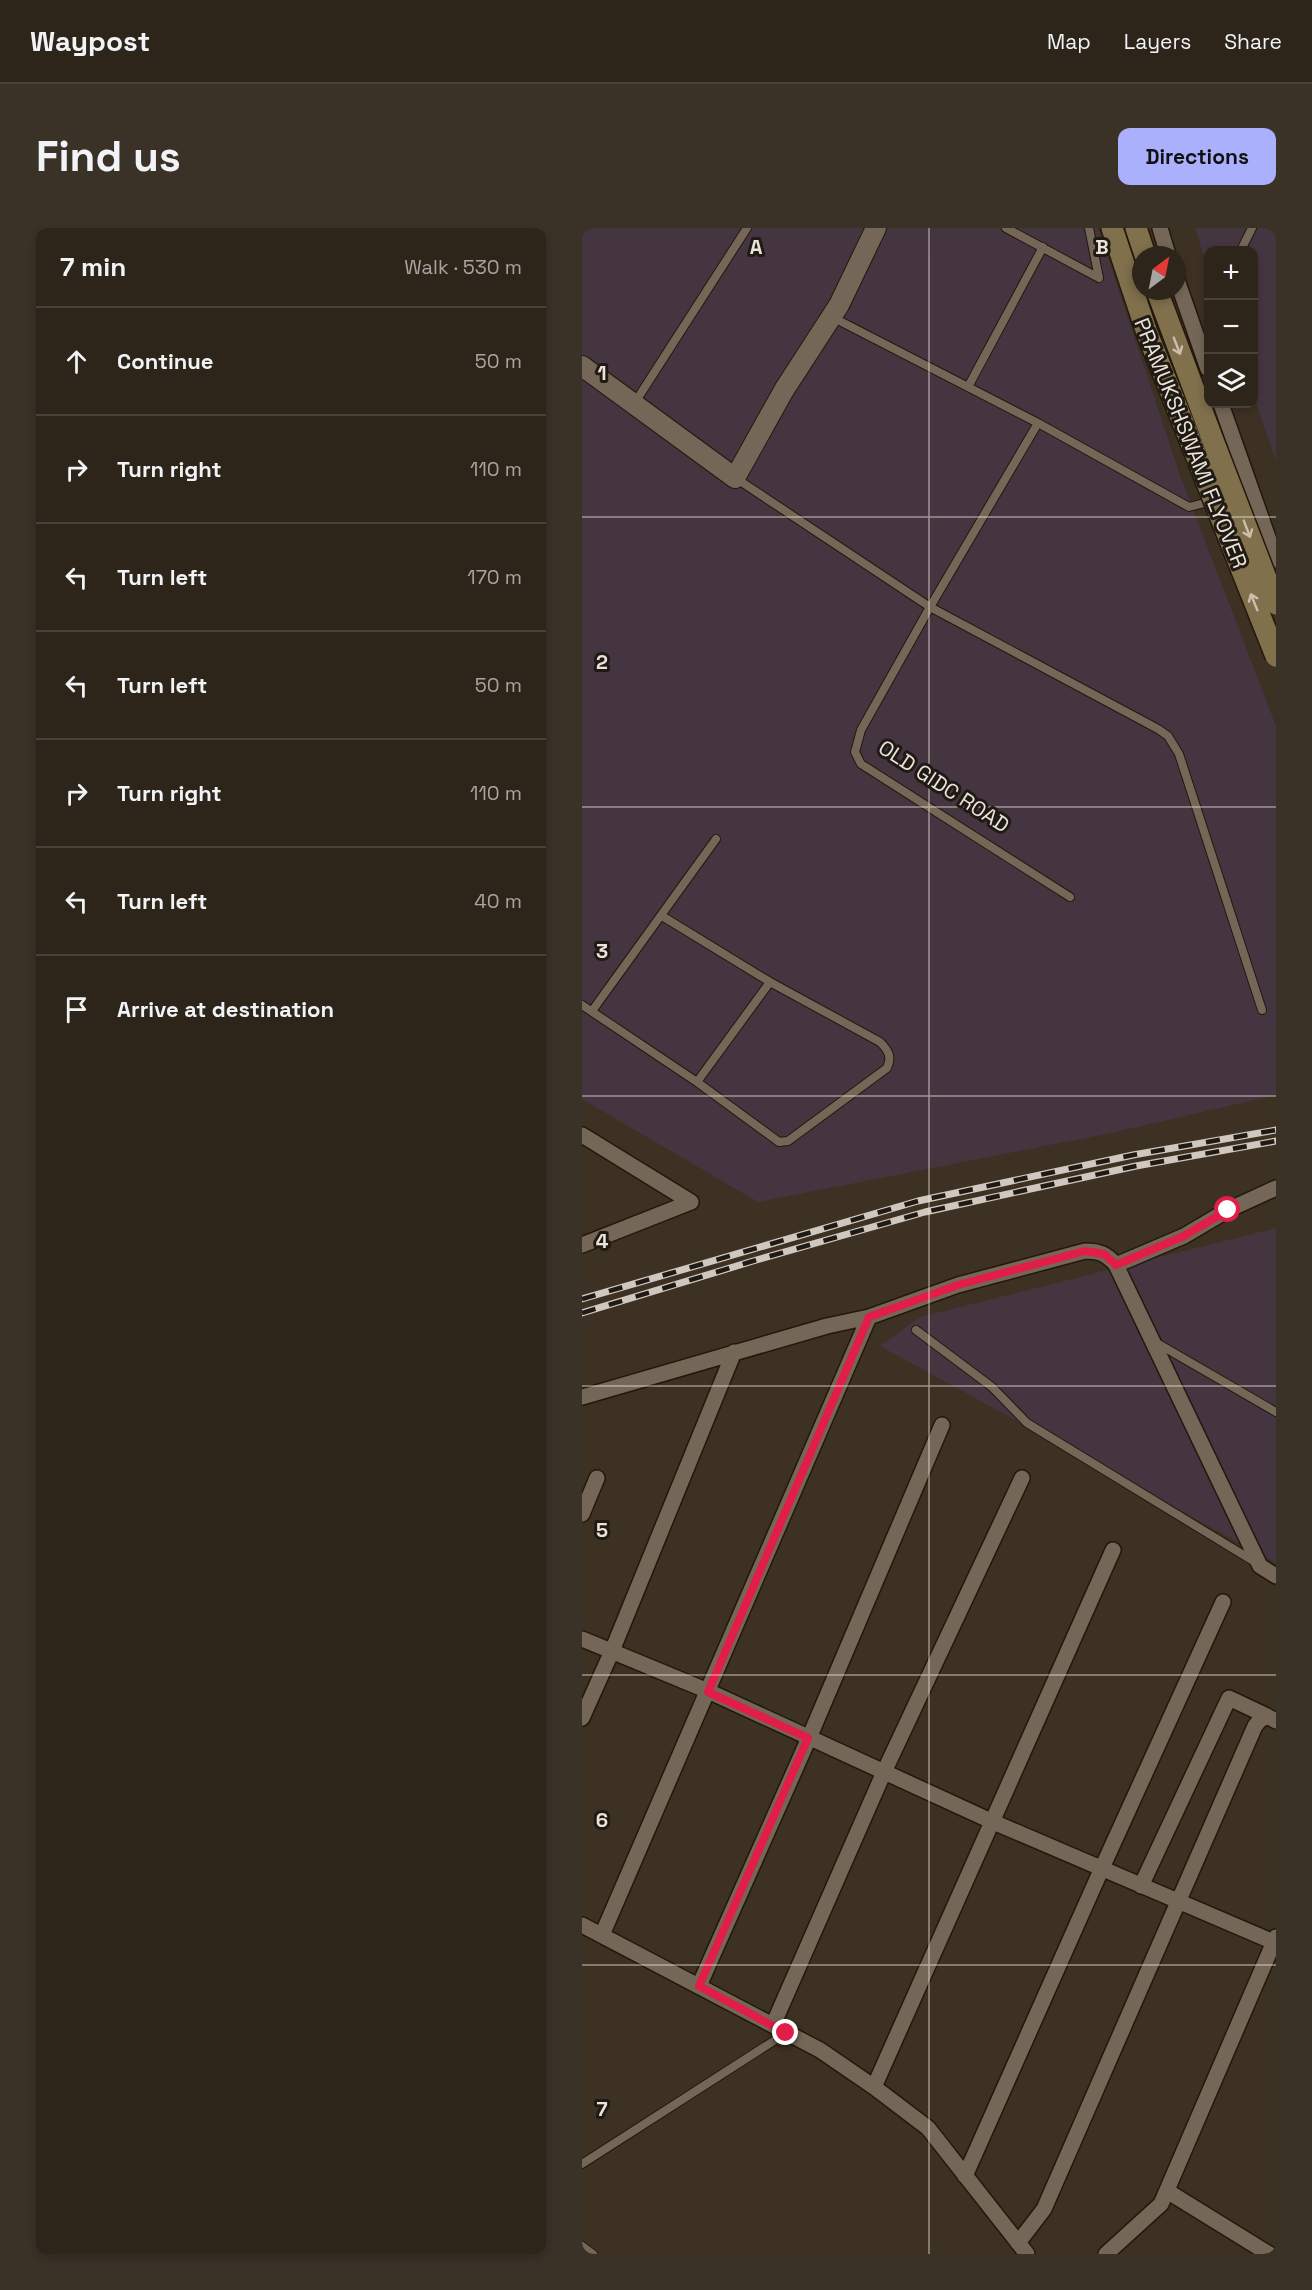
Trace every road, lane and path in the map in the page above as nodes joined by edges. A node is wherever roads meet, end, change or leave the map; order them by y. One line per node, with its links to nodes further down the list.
1 (747, 228): 19 (lane)
2 (876, 228): 15 (street)
3 (1006, 228): 12 (lane)
4 (1089, 228): 12 (lane)
5 (1112, 228): 27 (main road, PRAMUKSHSWAMI FLYOVER, one-way to 5, bridge)
6 (1136, 228): 9 (main road)
7 (1160, 228): 10 (street)
8 (1252, 228): 11 (lane)
9 (1142, 246)
10 (1165, 246)
11 (1242, 246)
12 (1043, 247): 18 (lane)
13 (1160, 300): 25 (main road, PRAMUKSHSWAMI FLYOVER, one-way to 25, bridge)
14 (1184, 300): 16 (street)
15 (832, 317): 18 (lane); 22 (street)
16 (1204, 355)
17 (582, 366): 19 (street)
18 (968, 387): 21 (lane)
19 (634, 404): 22 (street)
20 (1222, 408): 23 (street)
21 (1038, 423): 23 (lane); 26 (lane, OLD GIDC ROAD)
22 (735, 478): 26 (lane)
23 (1251, 489): 24 (street)
24 (1276, 560)
25 (1276, 604)
26 (930, 607): 29 (lane, OLD GIDC ROAD); 33 (lane)
27 (1276, 656)
28 (716, 839): 30 (lane)
29 (1070, 897)
30 (662, 916): 31 (lane); 34 (lane)
31 (770, 982): 35 (lane); 35 (lane)
32 (582, 1005): 34 (lane)
33 (1262, 1010)
34 (592, 1011): 35 (lane)
35 (697, 1082)
36 (582, 1135): 38 (street)
37 (1276, 1188): 39 (street)
38 (582, 1245)
39 (1116, 1265): 40 (street); 42 (street)
40 (869, 1317): 43 (street); 56 (street)
41 (916, 1330): 51 (lane)
42 (1152, 1340): 45 (lane); 51 (street)
43 (734, 1352): 44 (street); 55 (street)
44 (582, 1397)
45 (1276, 1412)
46 (942, 1425): 59 (street)
47 (597, 1478): 49 (street)
48 (1022, 1478): 60 (street)
49 (582, 1514)
50 (1113, 1550): 61 (street)
51 (1260, 1566): 52 (street)
52 (1276, 1575)
53 (1223, 1602): 62 (street)
54 (582, 1639): 55 (street)
55 (612, 1651): 56 (street); 57 (street)
56 (708, 1692): 59 (street); 66 (street)
57 (582, 1718)
58 (1271, 1719): 63 (street); 64 (street)
59 (808, 1738): 60 (street); 68 (street)
60 (884, 1772): 61 (street); 69 (street)
61 (991, 1821): 62 (street); 70 (street)
62 (1102, 1868): 63 (street); 72 (street)
63 (1141, 1886): 64 (street)
64 (1178, 1901): 67 (street); 76 (street)
65 (582, 1925): 66 (street)
66 (602, 1935): 68 (street)
67 (1275, 1941): 73 (street)
68 (699, 1986): 69 (street)
69 (779, 2029): 70 (street); 71 (lane)
70 (874, 2086): 72 (street)
71 (582, 2164)
72 (965, 2176): 76 (street)
73 (1167, 2191): 78 (street); 79 (street)
74 (1276, 2244): 79 (street)
75 (582, 2246): 77 (lane)
76 (1023, 2249)
77 (593, 2254)
78 (1106, 2254)
79 (1270, 2254)

